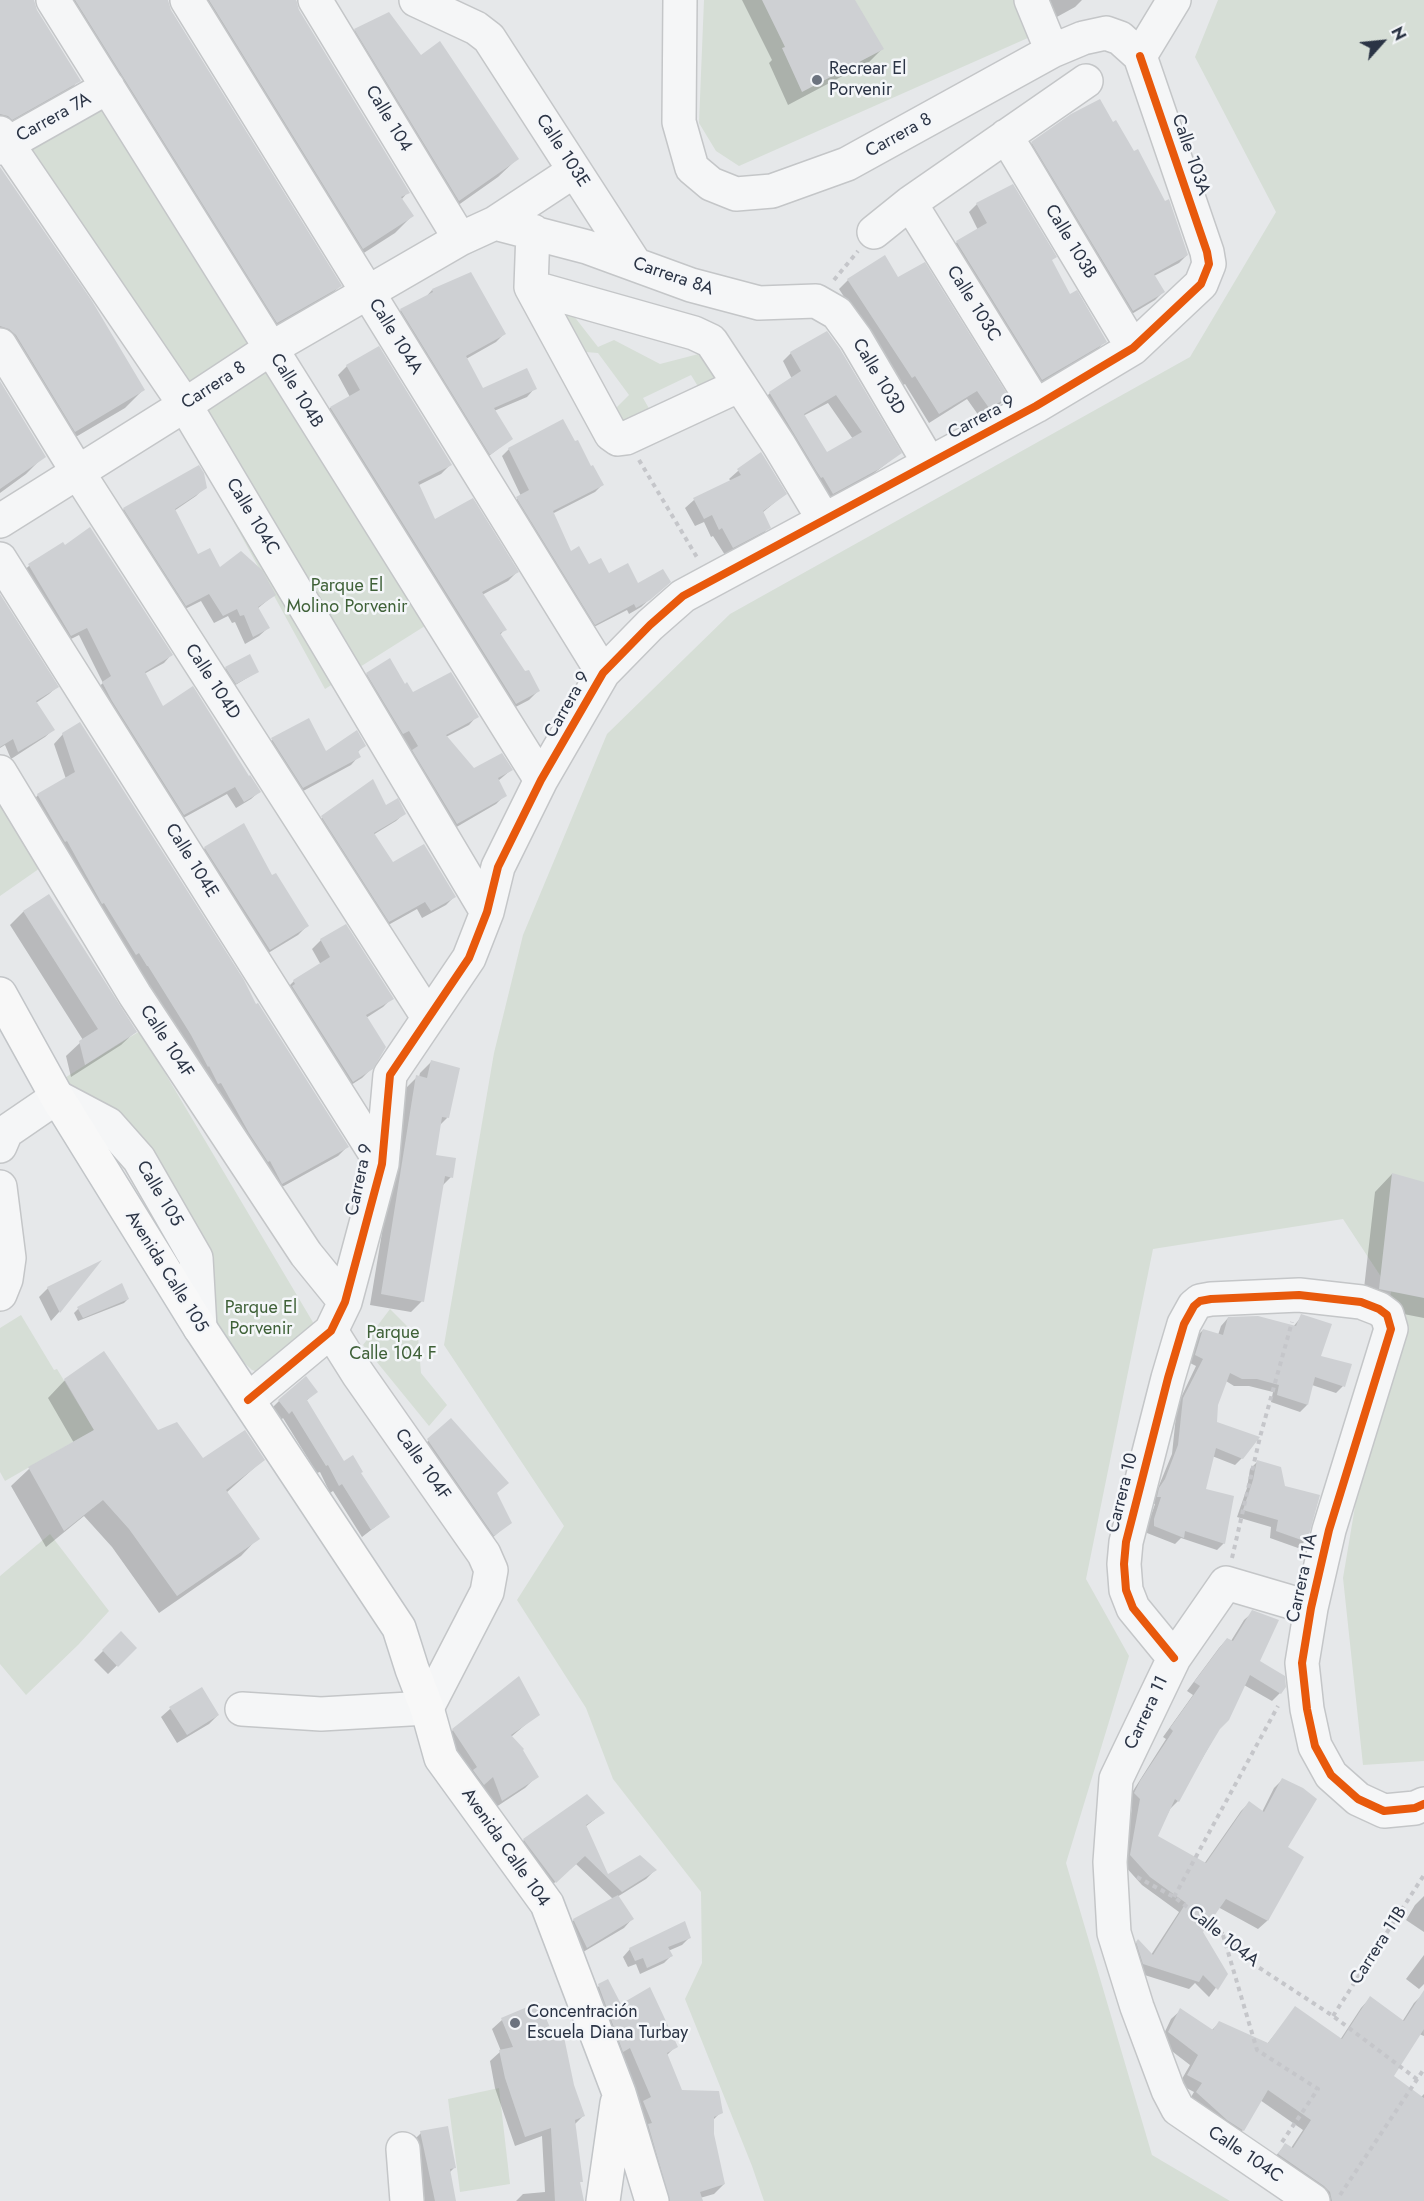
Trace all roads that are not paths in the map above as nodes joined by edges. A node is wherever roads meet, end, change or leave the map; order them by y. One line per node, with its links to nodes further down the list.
1 (53, 0): 11 (street, Calle 104B)
2 (187, 0): 23 (street, Calle 104A)
3 (315, 0): 19 (street, Calle 104)
4 (680, 0): 8 (street, Carrera 8)
5 (1031, 0): 8 (street)
6 (1174, 0): 9 (street)
7 (419, 1): 14 (street, Calle 103E)
8 (1052, 51): 9 (street, Carrera 8)
9 (1140, 56): 21 (street, Calle 103A)
10 (1086, 81): 12 (street)
11 (108, 87): 13 (street, Carrera 7A); 27 (street, Calle 104B)
12 (1006, 136): 15 (street); 26 (street, Calle 103B)
13 (2, 141): 29 (street, Calle 104C)
14 (574, 171): 16 (street, Carrera 8); 20 (street, Calle 103E)
15 (910, 203): 18 (street); 30 (street, Calle 103C)
16 (495, 223): 17 (street); 19 (street, Carrera 8)
17 (533, 231): 20 (street, Carrera 8A); 22 (street)
18 (874, 232)
19 (460, 239): 23 (street, Carrera 8)
20 (635, 264): 24 (street, Carrera 8A)
21 (1209, 264): 26 (street, Carrera 9)
22 (531, 287): 28 (street); 28 (street)
23 (367, 292): 27 (street, Carrera 8); 36 (street, Calle 104A)
24 (816, 301): 31 (street, Calle 103D)
25 (0, 345): 32 (street, Calle 104D)
26 (1133, 348): 30 (street, Carrera 9)
27 (270, 349): 29 (street, Carrera 8); 38 (street, Calle 104B)
28 (740, 385): 33 (street)
29 (185, 405): 32 (street, Carrera 8); 39 (street, Calle 104C)
30 (1036, 406): 31 (street, Carrera 9)
31 (929, 463): 33 (street, Carrera 9)
32 (77, 471): 34 (street, Carrera 8); 41 (street, Calle 104D)
33 (824, 520): 36 (street, Carrera 9)
34 (0, 521)
35 (0, 559): 44 (street, Calle 104E)
36 (603, 673): 38 (street, Carrera 9)
37 (0, 772): 47 (street, Calle 104F)
38 (541, 780): 39 (street, Carrera 9)
39 (487, 912): 41 (street, Carrera 9)
40 (0, 994): 42 (main road, Avenida Calle 105)
41 (428, 1017): 44 (street, Carrera 9)
42 (57, 1097): 43 (street); 50 (main road, Avenida Calle 105)
43 (0, 1146)
44 (382, 1164): 47 (street, Carrera 9)
45 (0, 1187): 46 (street)
46 (0, 1294)
47 (345, 1302): 49 (street, Carrera 9)
48 (1362, 1302): 51 (street, Carrera 11A); 52 (street, Carrera 10)
49 (331, 1331): 50 (street, Carrera 9); 54 (street, Calle 104F)
50 (248, 1400): 53 (main road, Avenida Calle 105)
51 (1311, 1608): 52 (street, Carrera 11); 56 (street, Carrera 11A)
52 (1174, 1658): 58 (street, Carrera 11)
53 (412, 1669): 54 (main road, Avenida Calle 104)
54 (427, 1708): 55 (street); 57 (main road, Avenida Calle 104)
55 (242, 1709)
56 (1424, 1804)
57 (619, 2093): 61 (main road); 62 (main road, Avenida Calle 104)
58 (1178, 2109): 63 (street, Calle 104C)
59 (403, 2150): 60 (street)
60 (407, 2201)
61 (603, 2201)
62 (652, 2201)
63 (1313, 2201)

